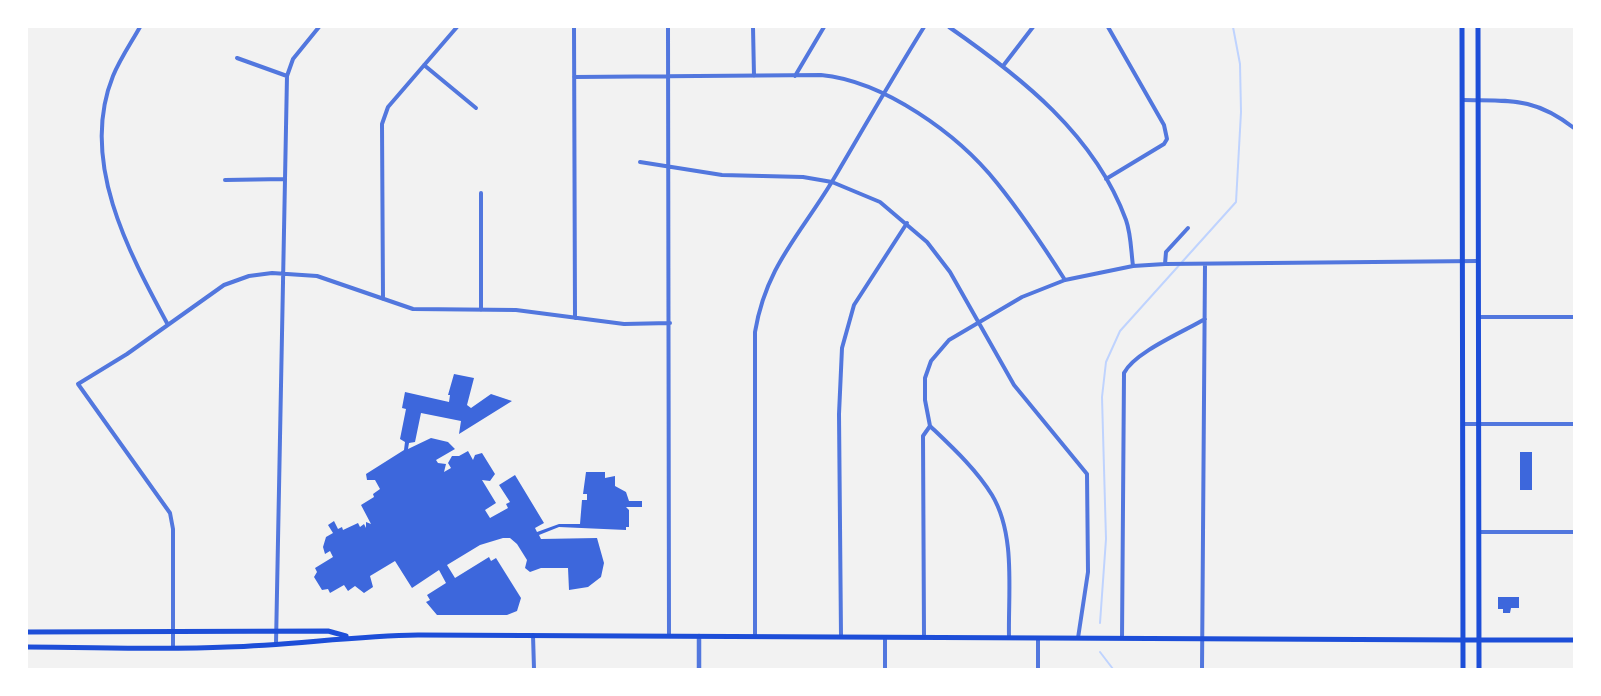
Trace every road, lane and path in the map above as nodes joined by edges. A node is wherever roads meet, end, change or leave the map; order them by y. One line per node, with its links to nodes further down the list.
1 (140, 27): 51 (street)
2 (319, 27): 17 (street)
3 (457, 27): 15 (street)
4 (574, 27): 21 (street)
5 (668, 27): 18 (street)
6 (753, 27): 19 (street)
7 (824, 27): 20 (street)
8 (924, 27): 22 (street)
9 (949, 27): 16 (street)
10 (1034, 27): 16 (street)
11 (1108, 27): 30 (street)
12 (1462, 27): 23 (main road)
13 (1479, 27): 24 (main road)
14 (237, 58): 17 (street)
15 (424, 65): 25 (street); 43 (street)
16 (1003, 66): 30 (street)
17 (287, 76): 29 (street)
18 (670, 76): 19 (street); 21 (street); 28 (street)
19 (754, 76): 20 (street)
20 (795, 76): 22 (street)
21 (574, 77): 47 (street)
22 (884, 92): 32 (street); 42 (street)
23 (1463, 100): 24 (street); 36 (main road)
24 (1479, 101): 26 (street); 37 (main road)
25 (476, 108)
26 (1574, 128)
27 (640, 162): 28 (street)
28 (668, 166): 32 (street); 50 (street)
29 (285, 179): 31 (street); 41 (street)
30 (1106, 179): 40 (street)
31 (225, 180)
32 (832, 182): 34 (street); 64 (street)
33 (481, 193): 44 (street)
34 (907, 223): 49 (street); 65 (street)
35 (1188, 228): 38 (street)
36 (1463, 261): 37 (street); 39 (street); 52 (main road)
37 (1478, 261): 45 (main road)
38 (1168, 264): 39 (street); 40 (street)
39 (1205, 264): 48 (street)
40 (1133, 266): 42 (street)
41 (284, 274): 43 (street); 51 (street); 60 (street)
42 (1065, 280): 49 (street)
43 (383, 299): 44 (street)
44 (481, 310): 47 (street)
45 (1478, 317): 46 (street); 53 (main road)
46 (1574, 317)
47 (575, 318): 50 (street)
48 (1205, 319): 72 (street); 73 (street)
49 (977, 322): 55 (street); 71 (street)
50 (670, 323): 62 (street)
51 (168, 325): 59 (street)
52 (1463, 424): 53 (street); 74 (main road)
53 (1477, 424): 54 (street); 56 (main road)
54 (1574, 424)
55 (930, 426): 68 (street); 69 (street)
56 (1478, 532): 57 (street); 75 (main road)
57 (1574, 532)
58 (27, 632): 59 (main road)
59 (173, 632): 60 (main road); 79 (street)
60 (277, 632): 66 (main road); 77 (street)
61 (533, 635): 62 (main road); 66 (main road); 80 (street)
62 (669, 636): 63 (main road)
63 (699, 636): 64 (main road); 81 (street)
64 (755, 636): 65 (main road)
65 (841, 636): 67 (main road)
66 (348, 637): 77 (main road)
67 (885, 637): 68 (main road); 82 (street)
68 (924, 637): 69 (main road)
69 (1009, 637): 70 (main road)
70 (1038, 638): 71 (main road); 83 (street)
71 (1078, 638): 72 (main road)
72 (1122, 638): 73 (main road)
73 (1204, 638): 74 (main road); 84 (street)
74 (1463, 640): 75 (main road); 85 (main road)
75 (1479, 640): 76 (main road); 86 (main road)
76 (1574, 640)
77 (276, 644): 79 (main road)
78 (27, 647): 79 (main road)
79 (173, 647)
80 (534, 669)
81 (699, 669)
82 (885, 669)
83 (1038, 669)
84 (1202, 669)
85 (1463, 669)
86 (1479, 669)

